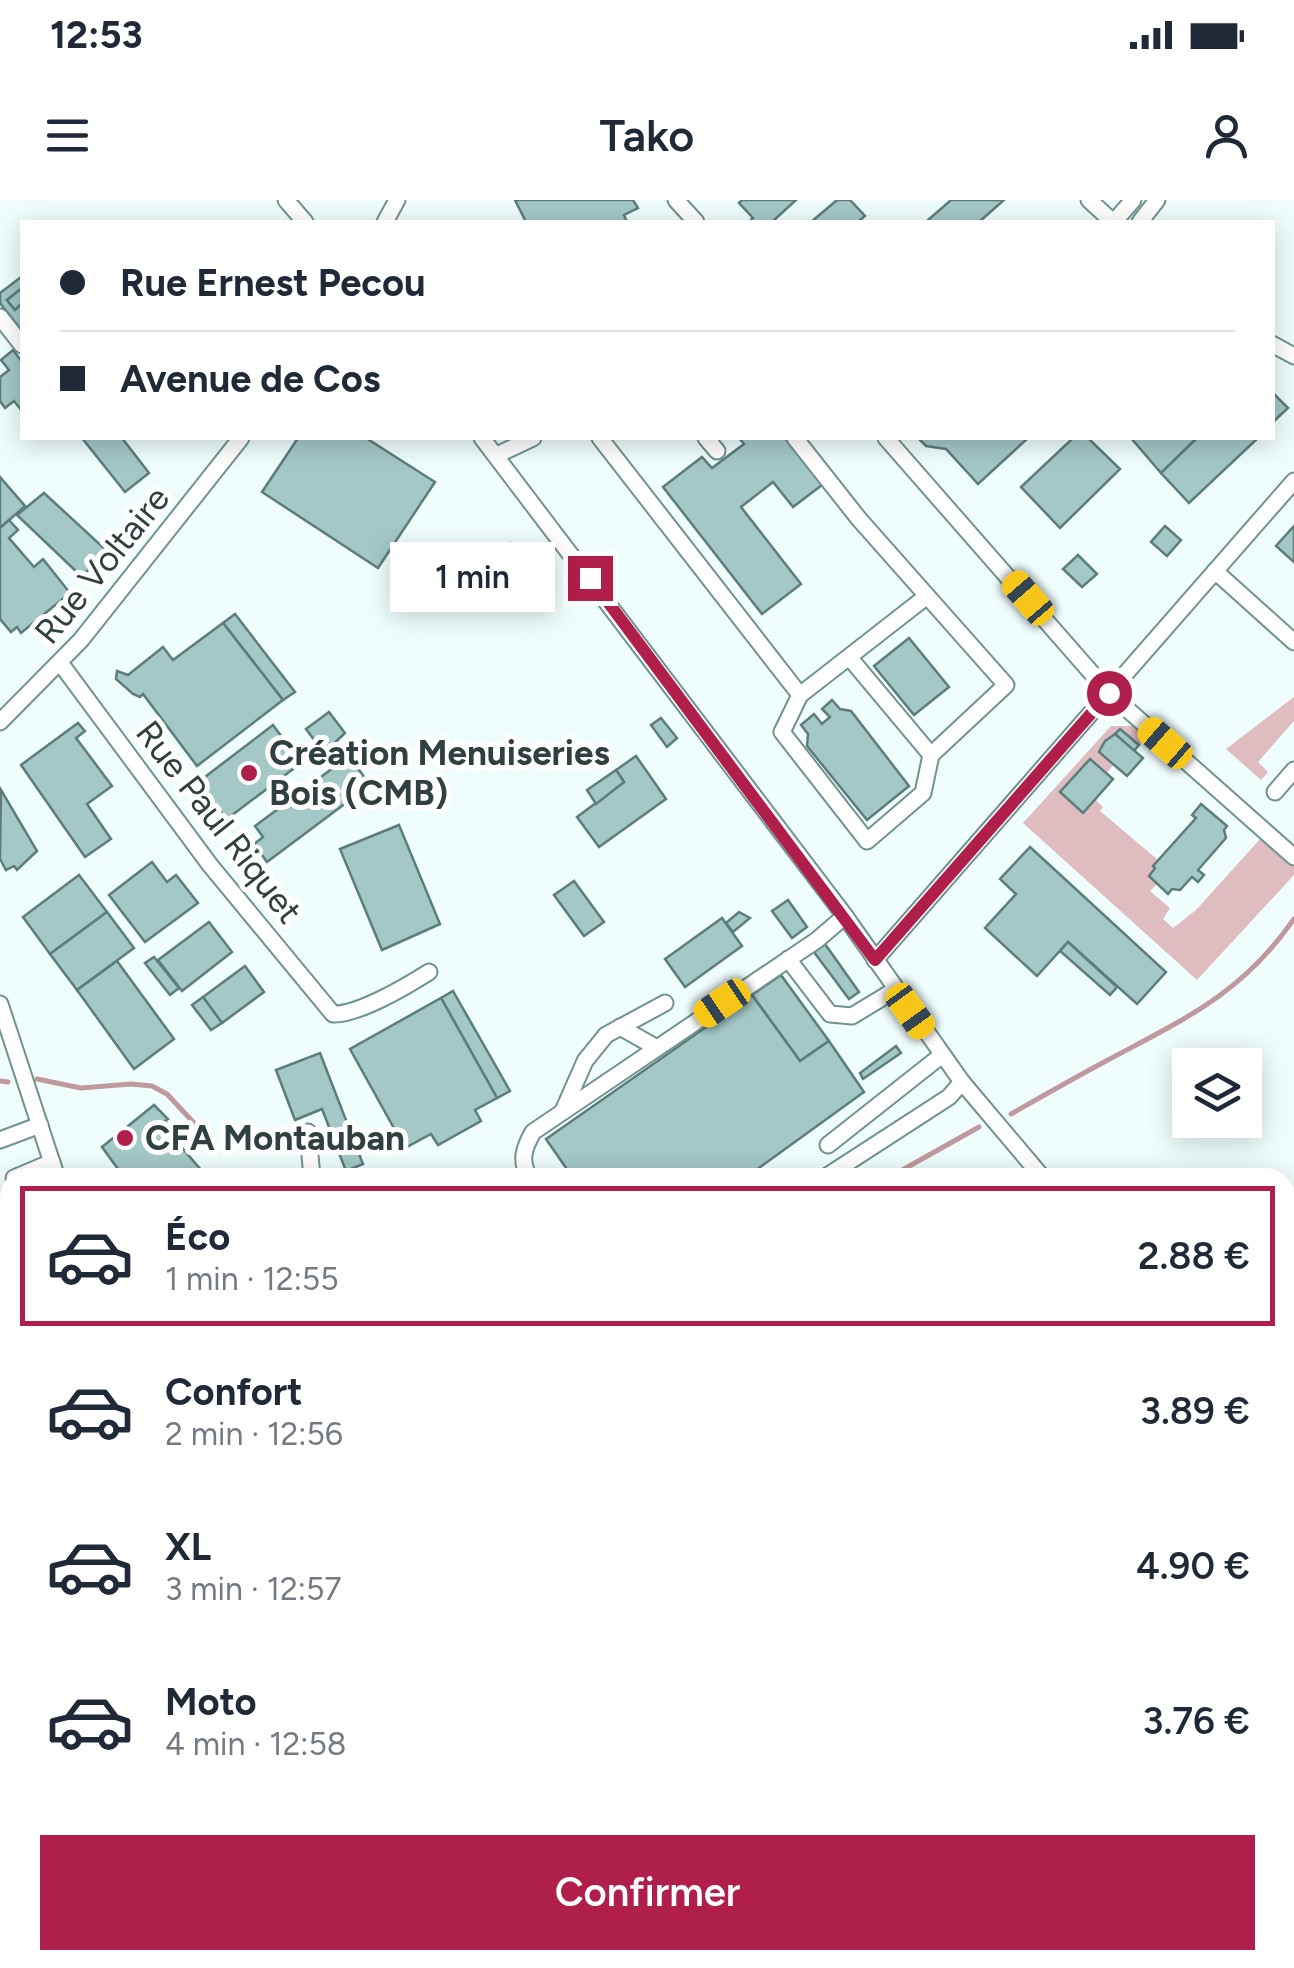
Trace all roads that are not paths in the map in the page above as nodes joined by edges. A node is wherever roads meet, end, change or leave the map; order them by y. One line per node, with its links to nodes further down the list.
1 (286, 200): 6 (street)
2 (676, 200): 7 (street)
3 (1089, 200): 8 (street)
4 (1133, 200): 9 (street)
5 (1157, 200): 10 (street)
6 (303, 220)
7 (694, 220)
8 (1112, 220)
9 (1116, 220)
10 (1142, 220)
11 (0, 318): 12 (street)
12 (20, 343)
13 (239, 440): 24 (street, Rue Voltaire)
14 (520, 440): 18 (street)
15 (602, 440): 26 (street)
16 (798, 440): 21 (street)
17 (888, 440): 25 (street)
18 (493, 444): 32 (street)
19 (1294, 481): 20 (street)
20 (1216, 571): 22 (street); 25 (street)
21 (927, 596): 23 (street); 28 (street)
22 (1294, 642)
23 (849, 658): 26 (street); 28 (street)
24 (61, 664): 27 (street, Rue Voltaire); 35 (street, Rue Paul Riquet)
25 (1109, 693): 31 (street); 34 (street)
26 (800, 696): 28 (street)
27 (0, 722)
28 (932, 754)
29 (1294, 770): 30 (street)
30 (1275, 792)
31 (1294, 857)
32 (845, 916): 33 (street); 34 (street)
33 (788, 959): 36 (street); 40 (street)
34 (875, 960): 36 (street)
35 (428, 972)
36 (894, 990): 41 (street)
37 (665, 1002): 39 (street)
38 (0, 1004): 46 (street)
39 (620, 1027): 40 (street); 42 (street)
40 (657, 1048): 43 (street)
41 (942, 1054): 44 (street); 49 (street)
42 (585, 1061): 43 (street); 45 (street)
43 (614, 1076): 45 (street)
44 (962, 1082): 53 (street); 54 (street)
45 (564, 1111): 52 (street)
46 (40, 1124): 48 (street); 50 (street)
47 (308, 1132): 51 (street)
48 (0, 1140)
49 (828, 1145)
50 (53, 1168)
51 (311, 1168)
52 (524, 1168)
53 (839, 1168)
54 (1035, 1168)

